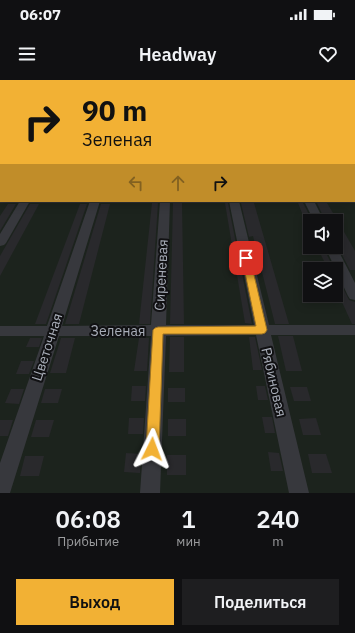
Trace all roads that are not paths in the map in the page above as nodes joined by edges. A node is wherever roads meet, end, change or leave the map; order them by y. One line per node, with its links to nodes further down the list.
1 (24, 202): 7 (street)
2 (94, 202): 14 (street, Цветочная)
3 (165, 202): 10 (street, Сиреневая)
4 (234, 202): 11 (street, Рябиновая)
5 (310, 202): 6 (street)
6 (316, 214)
7 (0, 243)
8 (334, 254): 9 (street)
9 (355, 296)
10 (158, 330): 11 (street, Зеленая); 14 (street, Зеленая); 16 (street, Сиреневая)
11 (262, 330): 12 (street, Зеленая); 17 (street, Рябиновая)
12 (355, 330)
13 (0, 331): 14 (street, Зеленая)
14 (52, 331): 15 (street, Цветочная)
15 (0, 493)
16 (150, 493)
17 (299, 493)

